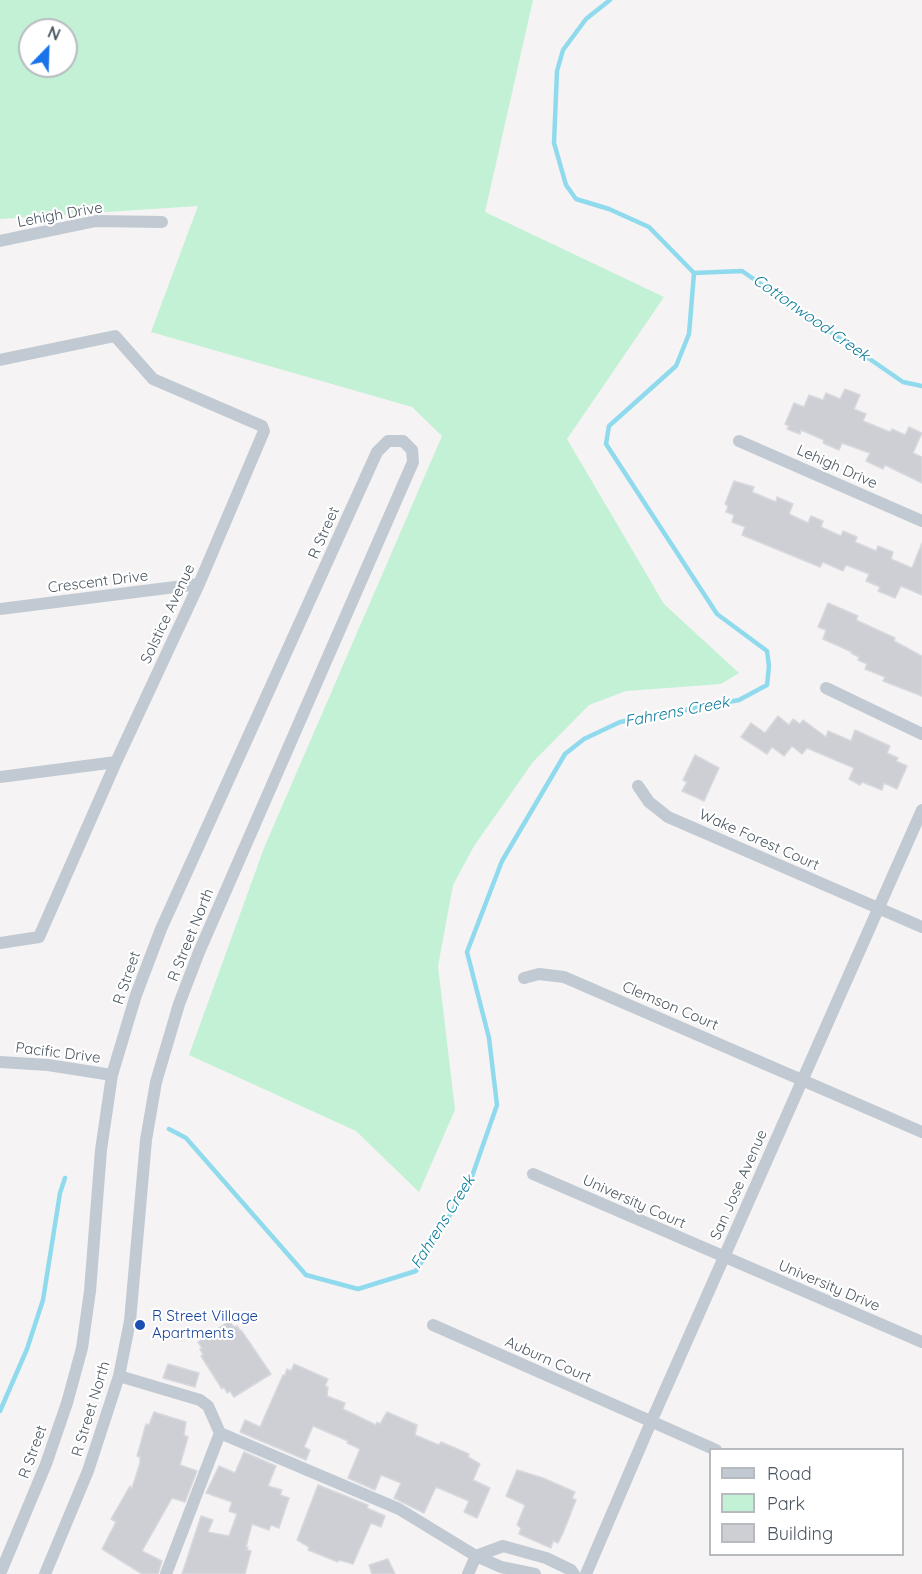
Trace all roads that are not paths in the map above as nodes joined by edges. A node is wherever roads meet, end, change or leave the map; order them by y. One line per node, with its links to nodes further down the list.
1 (162, 222): 2 (street, Lehigh Drive)
2 (0, 241)
3 (0, 360): 7 (street, Solstice Avenue)
4 (403, 441): 20 (street, R Street); 27 (street, R Street North)
5 (740, 441): 6 (street, Lehigh Drive)
6 (922, 520)
7 (199, 584): 8 (street, Crescent Drive); 11 (street, Solstice Avenue)
8 (0, 609)
9 (826, 688): 10 (street)
10 (922, 734)
11 (116, 762): 12 (street); 17 (street, Solstice Avenue)
12 (0, 777)
13 (638, 786): 15 (street, Wake Forest Court)
14 (922, 810): 15 (street, San Jose Avenue)
15 (877, 908): 16 (street, Wake Forest Court); 21 (street, San Jose Avenue)
16 (922, 927)
17 (0, 943)
18 (525, 978): 21 (street, Clemson Court)
19 (0, 1062): 20 (street, Pacific Drive)
20 (112, 1075): 32 (street, R Street)
21 (802, 1079): 22 (street, Clemson Court); 24 (street, San Jose Avenue)
22 (922, 1132)
23 (532, 1174): 24 (street, University Court)
24 (723, 1257): 26 (street, University Drive); 28 (street, San Jose Avenue)
25 (433, 1324): 28 (street, Auburn Court)
26 (922, 1342)
27 (119, 1376): 29 (street); 33 (street, R Street North)
28 (651, 1422): 30 (street, Auburn Court); 38 (street, San Jose Avenue)
29 (220, 1433): 31 (street); 34 (street)
30 (714, 1448)
31 (476, 1556): 35 (street); 36 (street); 37 (street)
32 (0, 1574)
33 (45, 1574)
34 (166, 1574)
35 (468, 1574)
36 (535, 1574)
37 (574, 1574)
38 (586, 1574)

